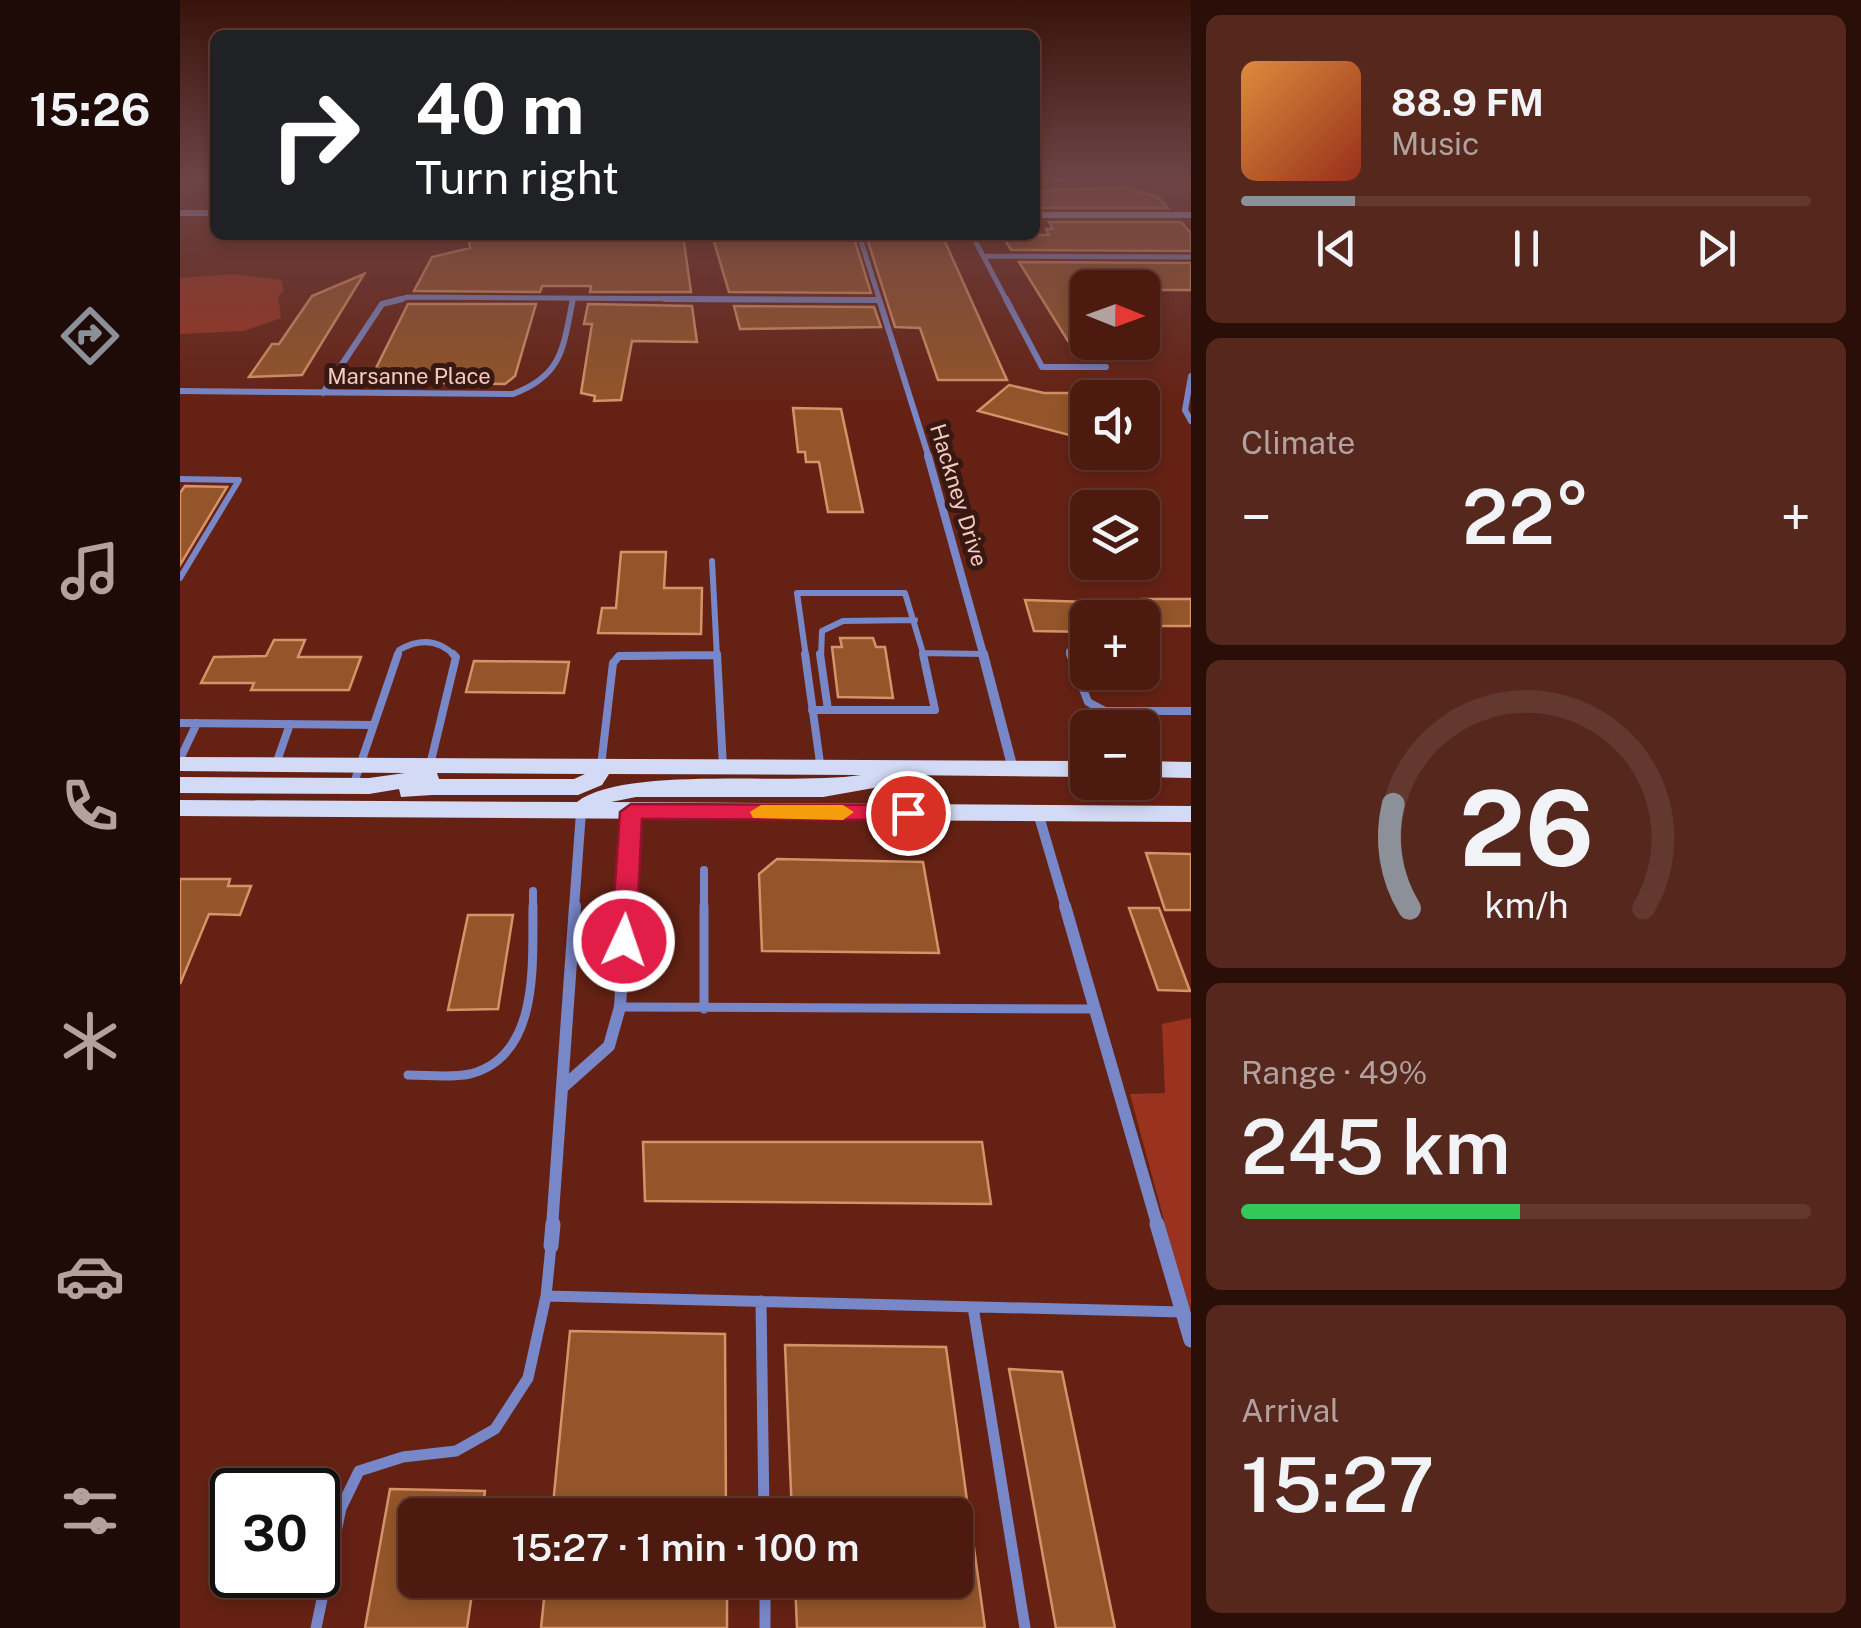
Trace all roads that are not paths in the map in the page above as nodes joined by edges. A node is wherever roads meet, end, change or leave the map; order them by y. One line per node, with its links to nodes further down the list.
1 (864, 252): 6 (street, Hackney Drive)
2 (981, 252): 3 (street)
3 (983, 256): 4 (street); 7 (street)
4 (1191, 257)
5 (574, 298): 6 (street); 11 (street); 11 (street, Marsanne Place)
6 (878, 300): 18 (street, Hackney Drive)
7 (1106, 367)
8 (1191, 376): 9 (street)
9 (1191, 387): 12 (street)
10 (180, 391): 11 (street, Marsanne Place)
11 (324, 393)
12 (1191, 421)
13 (180, 479): 15 (lane)
14 (712, 561): 19 (lane)
15 (180, 578)
16 (915, 620): 17 (lane); 21 (lane); 22 (lane)
17 (923, 653): 18 (lane); 22 (lane)
18 (982, 654): 34 (street, Hackney Drive)
19 (717, 655): 32 (lane); 33 (lane)
20 (1084, 690): 23 (lane)
21 (812, 710): 22 (lane); 39 (lane)
22 (828, 710)
23 (1191, 711)
24 (180, 723): 25 (lane)
25 (197, 723): 26 (lane); 28 (lane)
26 (290, 724): 27 (lane); 29 (lane)
27 (372, 725): 30 (lane); 38 (lane)
28 (180, 761): 29 (main road)
29 (276, 764): 38 (main road)
30 (430, 765): 31 (main road); 38 (main road)
31 (507, 766): 32 (main road); 38 (main road)
32 (601, 766): 33 (main road); 42 (main road)
33 (723, 767): 39 (main road)
34 (1013, 769): 35 (main road); 39 (main road)
35 (1070, 769)
36 (1160, 770): 37 (main road)
37 (1191, 770)
38 (356, 775): 40 (main road)
39 (822, 778): 43 (main road)
40 (180, 786)
41 (180, 808): 42 (main road)
42 (311, 809): 43 (main road)
43 (581, 812): 44 (main road); 53 (street)
44 (631, 812): 45 (main road); 49 (street)
45 (1038, 813): 46 (main road); 51 (street)
46 (1191, 814)
47 (704, 870): 50 (lane)
48 (533, 891): 52 (lane)
49 (620, 1007): 50 (lane); 53 (street)
50 (704, 1009): 51 (lane)
51 (1096, 1009): 58 (street)
52 (408, 1076)
53 (563, 1087): 54 (street)
54 (551, 1246): 55 (lane)
55 (546, 1296): 56 (lane); 62 (lane)
56 (761, 1301): 57 (lane); 60 (lane)
57 (974, 1307): 58 (lane); 64 (lane)
58 (1187, 1312): 59 (street)
59 (1191, 1340)
60 (764, 1498)
61 (764, 1598): 63 (lane)
62 (316, 1628)
63 (765, 1628)
64 (1025, 1628)

